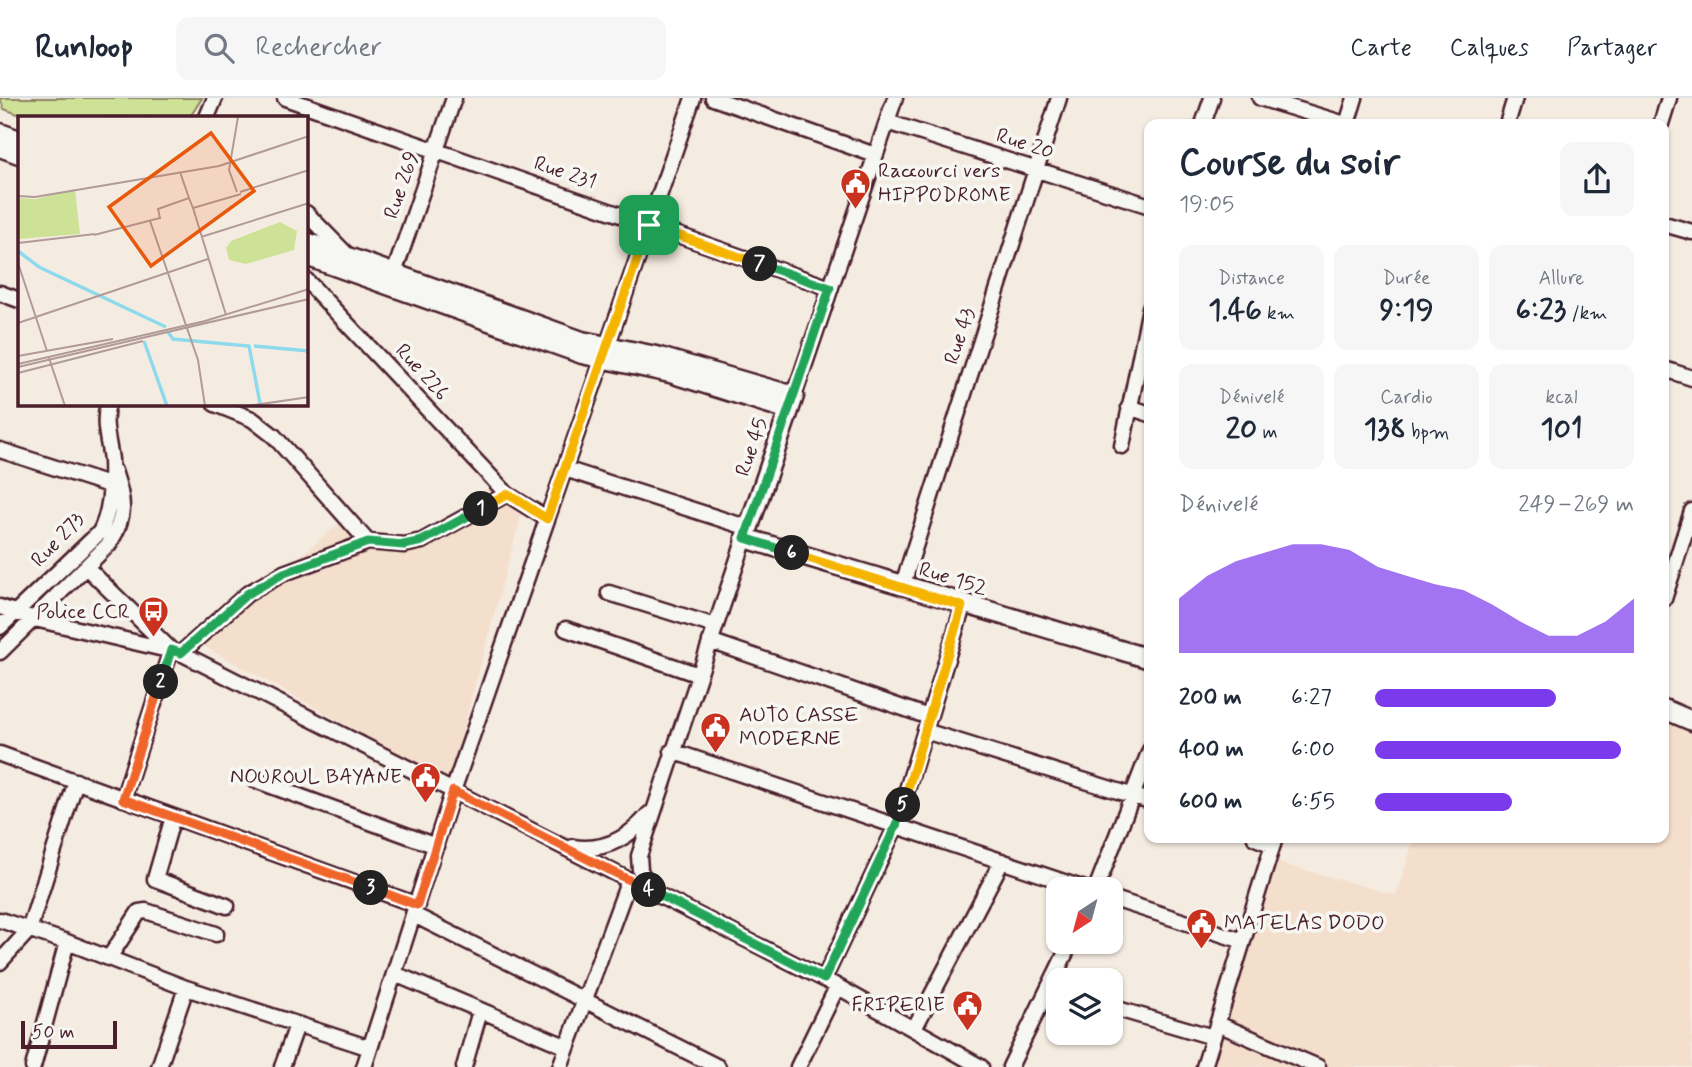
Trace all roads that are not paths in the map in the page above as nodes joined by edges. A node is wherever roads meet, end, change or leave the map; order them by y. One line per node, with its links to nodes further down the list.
1 (215, 98): 13 (street)
2 (285, 98): 23 (street, Rue 231)
3 (454, 98): 23 (street, Rue 269)
4 (693, 98): 29 (street)
5 (713, 98): 25 (street)
6 (895, 98): 19 (street, Rue 45)
7 (1059, 98): 26 (street, Rue 43)
8 (1212, 98): 14 (street)
9 (1260, 98): 15 (street)
10 (1355, 98): 16 (street)
11 (1515, 98): 17 (street)
12 (1669, 98): 18 (street)
13 (209, 116)
14 (1205, 119)
15 (1329, 119)
16 (1348, 119)
17 (1509, 119)
18 (1663, 119)
19 (887, 122): 25 (street, Rue 45); 26 (street, Rue 20)
20 (0, 133): 21 (main road)
21 (18, 140)
22 (0, 147): 24 (main road)
23 (436, 150): 29 (street, Rue 231); 35 (street, Rue 269)
24 (18, 153)
25 (875, 155): 37 (street, Rue 45)
26 (1036, 169): 27 (street, Rue 20); 60 (street, Rue 43)
27 (1144, 203)
28 (308, 215): 34 (street)
29 (649, 225): 37 (street, Rue 231); 41 (street)
30 (1669, 225): 31 (street)
31 (1692, 232)
32 (308, 243): 34 (main road)
33 (308, 257): 35 (main road)
34 (351, 258): 35 (main road)
35 (391, 280): 41 (main road)
36 (308, 281): 53 (street, Rue 226)
37 (830, 288): 44 (street, Rue 45)
38 (0, 293): 39 (street)
39 (18, 300)
40 (1144, 345): 47 (street)
41 (605, 352): 44 (main road); 51 (street)
42 (1669, 371): 43 (street)
43 (1692, 378)
44 (791, 403): 56 (main road, Rue 45)
45 (108, 406): 52 (street)
46 (220, 406): 57 (street)
47 (1129, 407): 48 (street); 49 (street)
48 (1144, 412)
49 (1122, 446)
50 (0, 450): 52 (street)
51 (565, 470): 55 (street); 56 (street)
52 (114, 486): 58 (street); 64 (street, Rue 273)
53 (508, 494): 55 (street, Rue 226); 57 (street)
54 (1692, 511): 59 (street)
55 (547, 519): 84 (street)
56 (747, 533): 60 (main road, Rue 152); 66 (street, Rue 45)
57 (368, 542): 70 (street)
58 (86, 567): 65 (street); 70 (street)
59 (1669, 583)
60 (902, 587): 62 (main road, Rue 152)
61 (609, 593): 66 (street)
62 (962, 606): 72 (main road, Rue 152); 78 (street)
63 (0, 607): 64 (street)
64 (16, 612): 65 (street); 67 (street, Rue 273)
65 (35, 619): 70 (street); 71 (street)
66 (715, 626): 69 (street, Rue 45)
67 (0, 627)
68 (566, 629): 73 (street)
69 (710, 641): 73 (street, Rue 45); 78 (street)
70 (176, 651): 84 (street); 86 (street)
71 (0, 652)
72 (1144, 657)
73 (699, 675): 79 (street, Rue 45)
74 (1669, 699): 75 (main road)
75 (1692, 709)
76 (1669, 711): 77 (main road)
77 (1692, 721)
78 (927, 724): 85 (street); 90 (street)
79 (673, 751): 88 (street, Rue 45); 90 (street)
80 (0, 754): 83 (street)
81 (1144, 768): 85 (street)
82 (255, 780): 92 (street)
83 (76, 781): 86 (street); 103 (street)
84 (453, 791): 92 (street); 93 (street)
85 (1135, 796): 87 (street); 96 (street)
86 (123, 799): 89 (street)
87 (1144, 799)
88 (653, 810): 93 (street); 98 (street, Rue 45)
89 (173, 817): 100 (street); 101 (street)
90 (896, 826): 94 (street); 110 (street)
91 (1273, 843): 105 (street)
92 (436, 846): 101 (street)
93 (565, 846): 97 (street)
94 (1002, 861): 95 (street); 118 (street)
95 (1049, 877)
96 (1101, 877)
97 (629, 880): 98 (street); 113 (street)
98 (649, 889): 110 (street)
99 (1124, 902): 105 (street)
100 (227, 906)
101 (416, 910): 109 (street); 113 (street)
102 (0, 920): 103 (street)
103 (29, 930): 106 (street); 108 (street)
104 (216, 934): 107 (street)
105 (1243, 941): 119 (street)
106 (67, 942): 107 (street); 122 (street)
107 (109, 958): 112 (street)
108 (0, 962)
109 (395, 974): 116 (street); 121 (street)
110 (824, 979): 111 (street)
111 (837, 987): 118 (street); 129 (street)
112 (186, 988): 117 (street); 123 (street)
113 (584, 1000): 120 (street); 128 (street)
114 (1046, 1004): 131 (street)
115 (1123, 1010): 119 (street)
116 (480, 1011): 120 (street); 126 (street)
117 (297, 1024): 121 (street); 124 (street)
118 (914, 1029): 130 (street)
119 (1215, 1030): 132 (street); 133 (street)
120 (565, 1046): 127 (street)
121 (370, 1048): 125 (street)
122 (33, 1067)
123 (159, 1067)
124 (282, 1067)
125 (363, 1067)
126 (464, 1067)
127 (560, 1067)
128 (718, 1067)
129 (798, 1067)
130 (981, 1067)
131 (1010, 1067)
132 (1204, 1067)
133 (1318, 1067)

